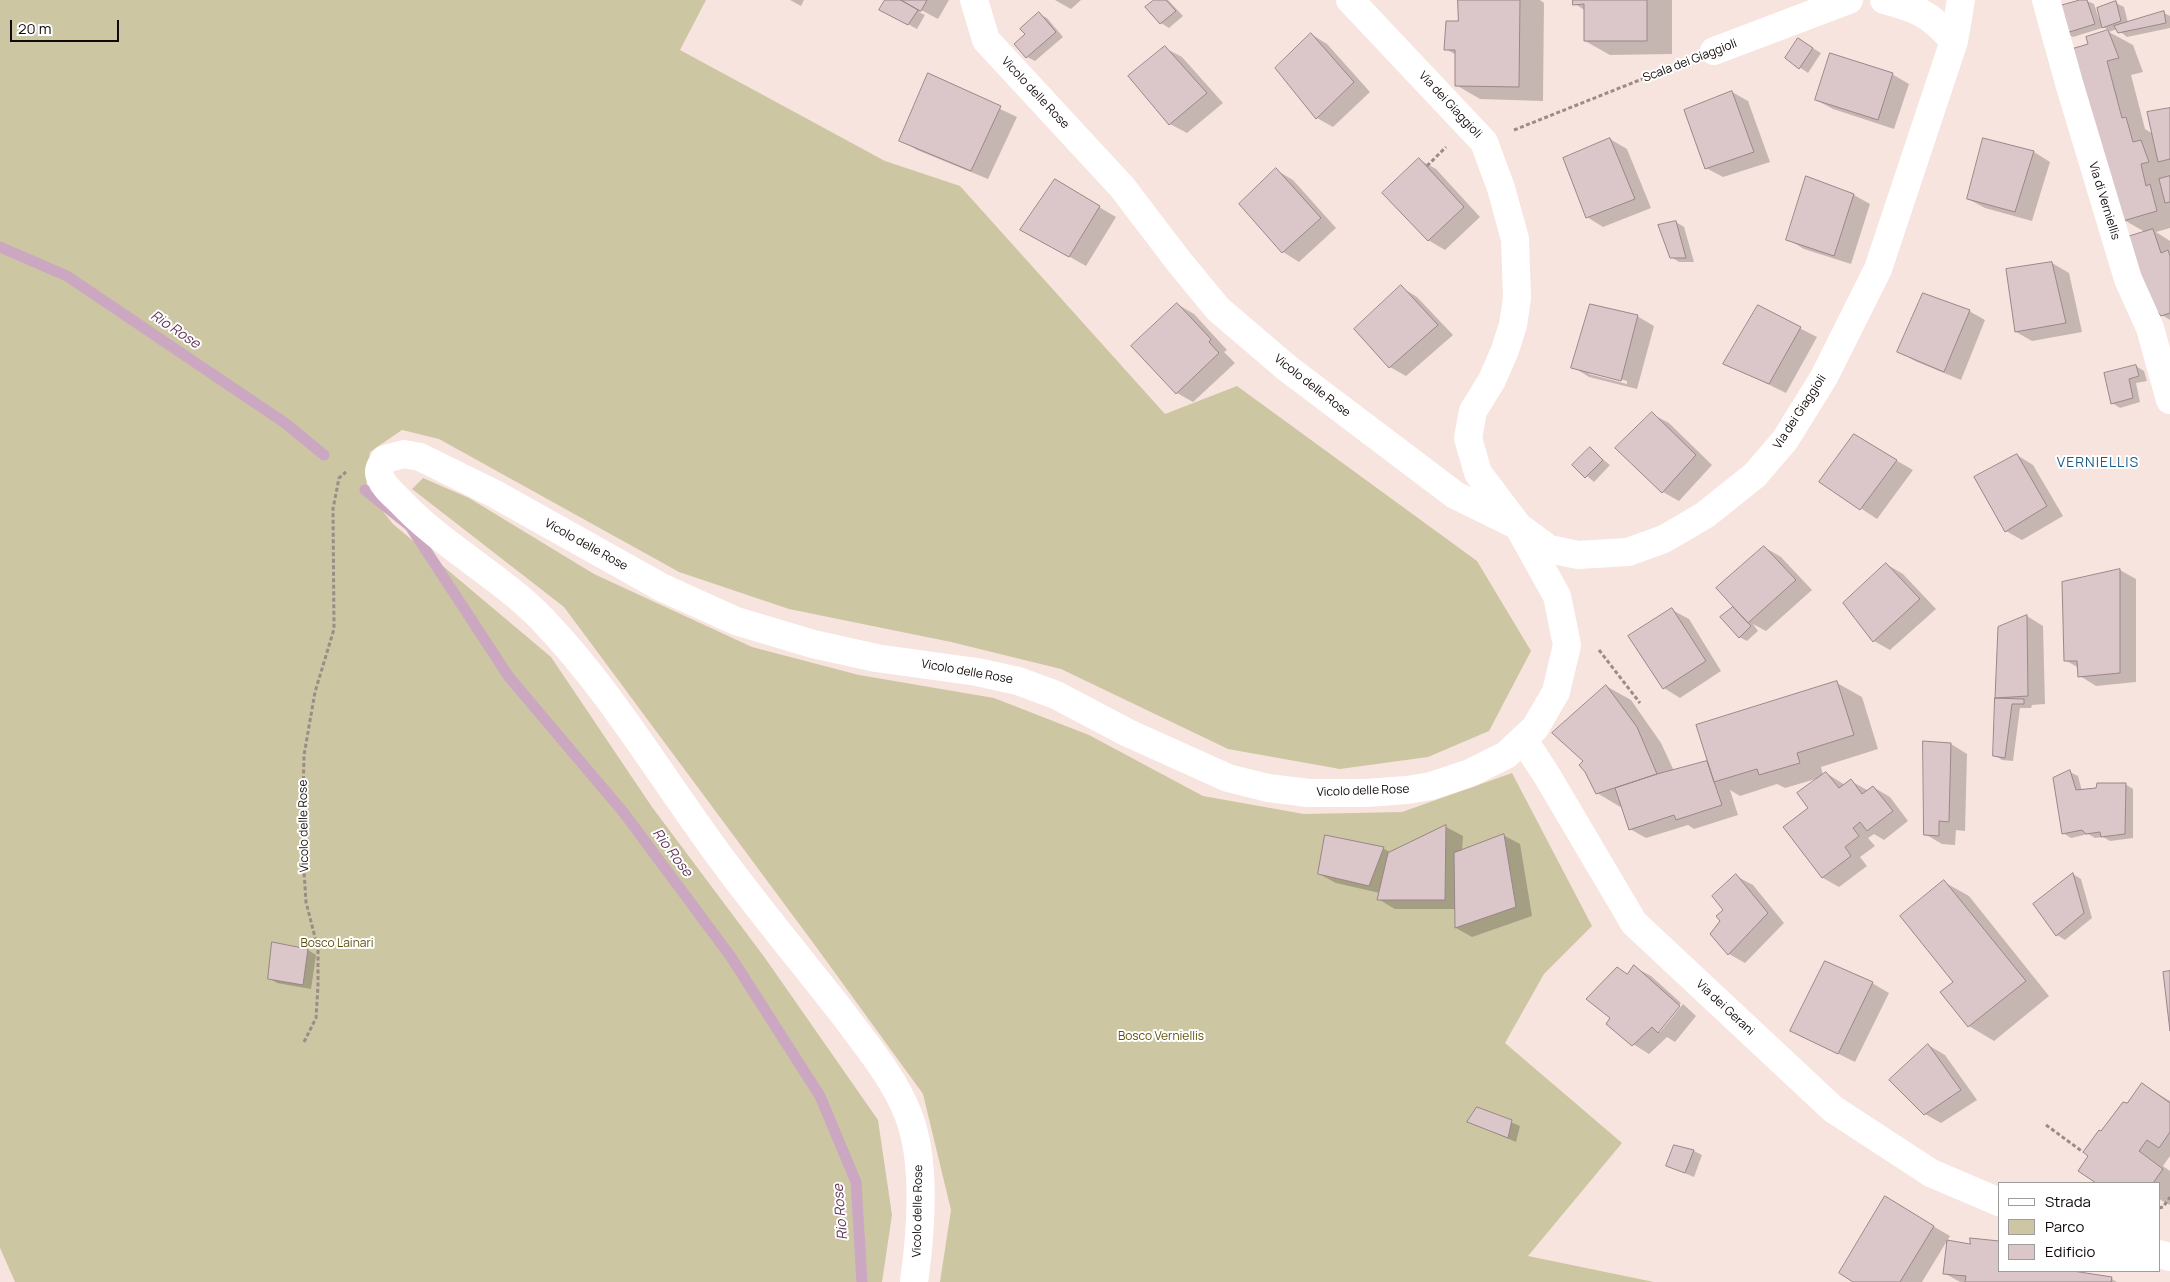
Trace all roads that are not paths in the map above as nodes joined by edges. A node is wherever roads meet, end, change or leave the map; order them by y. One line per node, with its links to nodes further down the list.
1 (974, 0): 10 (street, Vicolo delle Rose)
2 (1350, 0): 10 (street, Via dei Giaggioli)
3 (1850, 0): 8 (street, Scala dei Giaggioli)
4 (1884, 0): 7 (street)
5 (1961, 0): 7 (street, Via dei Giaggioli)
6 (2046, 0): 9 (street, Via di Verniellis)
7 (1954, 41): 10 (street, Via dei Giaggioli)
8 (1714, 51)
9 (2170, 400)
10 (1518, 526): 11 (street, Vicolo delle Rose)
11 (1523, 739): 12 (street, Via dei Gerani); 13 (street, Vicolo delle Rose)
12 (1998, 1202)
13 (914, 1282)

